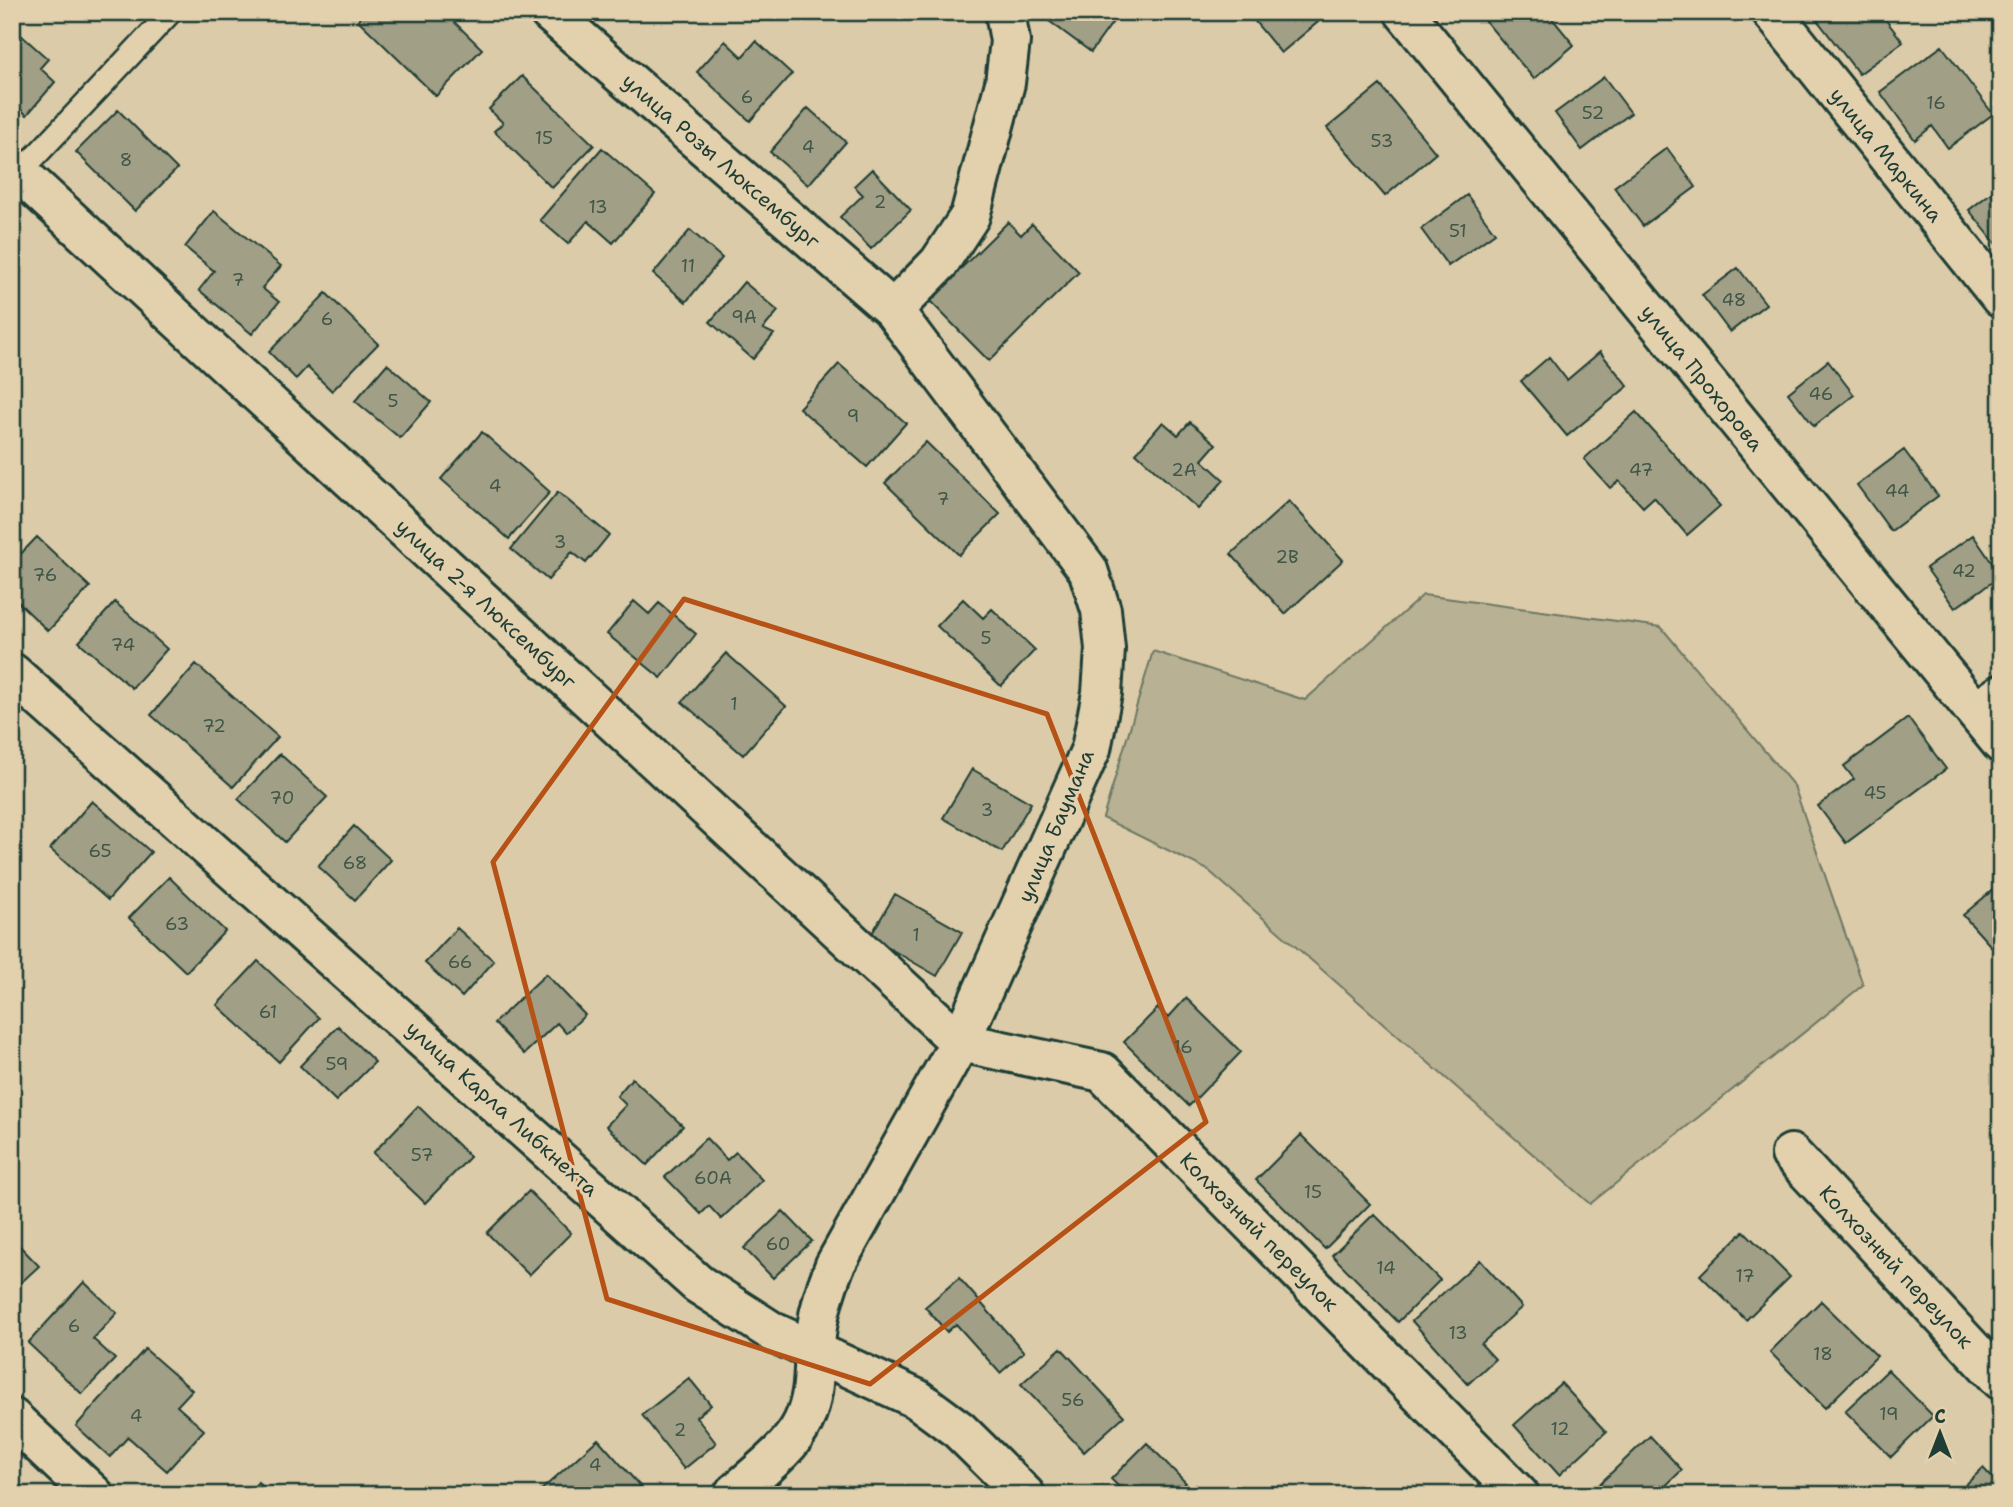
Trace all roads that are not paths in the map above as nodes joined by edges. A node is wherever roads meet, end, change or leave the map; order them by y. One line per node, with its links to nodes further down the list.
1 (171, 12): 6 (lane)
2 (549, 12): 8 (street, улица Розы Люксембург)
3 (1005, 12): 8 (street)
4 (1404, 12): 10 (street, улица Прохорова)
5 (1772, 12): 7 (street, улица Маркина)
6 (15, 173): 12 (street, улица 2-я Люксембург)
7 (2001, 298)
8 (893, 310): 12 (street, улица Баумана)
9 (12, 673): 14 (street, улица Карла Либкнехта)
10 (1989, 703): 11 (street, улица Прохорова)
11 (2001, 743)
12 (960, 1042): 14 (street, улица Баумана); 20 (street, Колхозный переулок)
13 (1791, 1154): 15 (street, Колхозный переулок)
14 (815, 1354): 18 (street, улица Баумана); 19 (street, улица Карла Либкнехта)
15 (2001, 1380)
16 (12, 1419): 17 (street)
17 (94, 1495)
18 (733, 1495)
19 (1025, 1495)
20 (1518, 1495)

